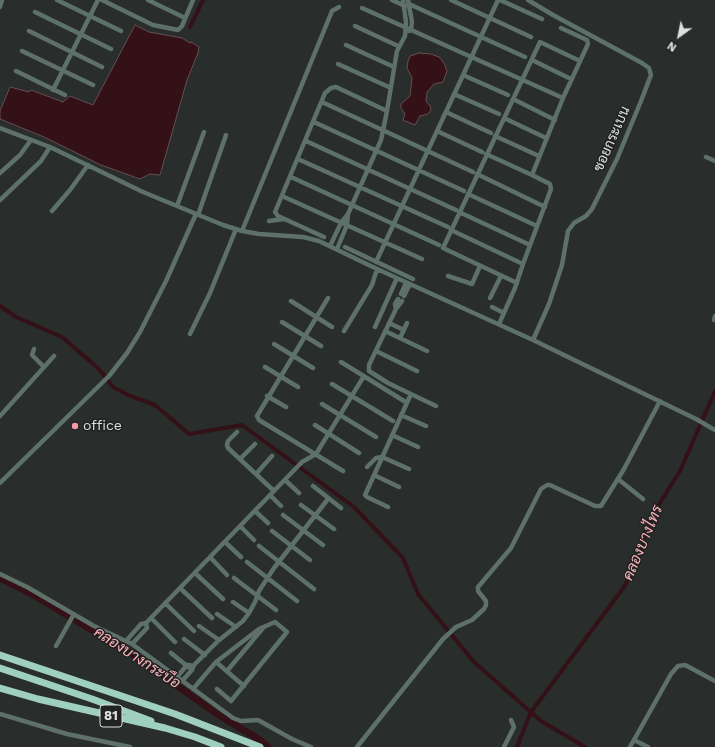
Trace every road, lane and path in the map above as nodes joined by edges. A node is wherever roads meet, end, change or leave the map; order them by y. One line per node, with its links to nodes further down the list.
1 (2, 0): 14 (street)
2 (57, 0): 18 (street)
3 (98, 0): 18 (street)
4 (102, 0): 19 (street)
5 (148, 0): 19 (street)
6 (193, 0): 19 (street)
7 (392, 0): 13 (street)
8 (403, 0): 13 (street)
9 (450, 0): 20 (street)
10 (499, 0): 20 (street); 21 (street)
11 (528, 0): 148 (street, ซอยกระเบน)
12 (409, 4): 13 (street); 25 (street); 30 (street)
13 (404, 6): 23 (street)
14 (0, 7)
15 (339, 7): 109 (street)
16 (362, 8): 23 (street)
17 (35, 12): 28 (street)
18 (90, 16): 27 (street); 28 (street)
19 (185, 18)
20 (490, 18): 30 (street); 31 (street)
21 (542, 19)
22 (355, 26): 33 (street)
23 (406, 27): 25 (street); 29 (street)
24 (561, 28): 40 (street)
25 (411, 30): 29 (street); 37 (street)
26 (29, 31): 36 (street)
27 (121, 31)
28 (81, 35): 34 (street); 36 (street)
29 (404, 36): 33 (street)
30 (481, 37): 37 (street); 38 (street)
31 (531, 37)
32 (346, 45): 43 (street)
33 (398, 46): 43 (street)
34 (111, 49)
35 (22, 51): 45 (street)
36 (72, 53): 42 (street); 45 (street)
37 (471, 57): 46 (street); 48 (street)
38 (525, 57)
39 (532, 60): 40 (street); 47 (street); 48 (street)
40 (580, 61): 47 (street)
41 (338, 64): 50 (street)
42 (102, 67)
43 (394, 67): 50 (street)
44 (16, 71): 51 (street)
45 (63, 71): 49 (street); 51 (street)
46 (463, 75): 52 (street); 54 (street)
47 (571, 79): 55 (street)
48 (522, 80): 55 (street); 56 (street)
49 (93, 85)
50 (391, 88): 58 (street)
51 (54, 90): 53 (street)
52 (454, 94): 59 (street); 60 (street)
53 (65, 95)
54 (508, 95)
55 (563, 98): 62 (street)
56 (513, 99): 61 (street); 62 (street)
57 (322, 102): 58 (street); 63 (street); 65 (street)
58 (387, 111): 65 (street)
59 (446, 112): 66 (street); 68 (street)
60 (499, 114)
61 (504, 118): 68 (street); 70 (street)
62 (554, 120): 70 (street)
63 (314, 122): 72 (street); 74 (street)
64 (0, 128): 71 (street)
65 (384, 131): 74 (street); 75 (street)
66 (437, 131): 75 (street); 76 (street)
67 (204, 132): 94 (street)
68 (493, 134): 76 (street); 77 (street)
69 (226, 135): 100 (street)
70 (546, 138): 77 (street)
71 (32, 140): 73 (street); 84 (street)
72 (306, 141): 79 (street); 82 (street)
73 (50, 147): 81 (street); 92 (street)
74 (376, 151): 82 (street); 83 (street)
75 (428, 151): 83 (street); 85 (street)
76 (484, 153): 85 (street); 86 (street)
77 (539, 156): 86 (street)
78 (706, 158): 80 (street)
79 (298, 159): 87 (street); 88 (street)
80 (715, 161)
81 (88, 165): 94 (street); 98 (street)
82 (368, 169): 88 (street); 89 (street)
83 (419, 170): 89 (street); 90 (street)
84 (0, 173)
85 (475, 173): 90 (street); 96 (street)
86 (532, 176): 96 (street)
87 (291, 177): 91 (street); 93 (street)
88 (360, 187): 93 (street); 95 (street)
89 (410, 188): 95 (street); 97 (street)
90 (466, 193): 97 (street); 106 (street)
91 (282, 196): 101 (street); 103 (street)
92 (0, 200)
93 (352, 205): 99 (street); 104 (street)
94 (177, 206): 100 (street)
95 (402, 206): 104 (street); 107 (street)
96 (544, 206): 106 (street)
97 (458, 211): 107 (street); 113 (street)
98 (52, 212)
99 (348, 214): 103 (street); 105 (street)
100 (197, 215): 108 (street); 200 (street)
101 (284, 219): 102 (street); 110 (street)
102 (269, 221)
103 (341, 223): 105 (street); 114 (street)
104 (394, 224): 111 (street); 112 (street)
105 (347, 225): 111 (street); 116 (street)
106 (538, 226): 113 (street)
107 (450, 228): 119 (street); 120 (street)
108 (236, 229): 109 (street); 145 (street)
109 (242, 231): 114 (street)
110 (324, 237)
111 (385, 243): 117 (street); 118 (street)
112 (439, 244)
113 (530, 245): 119 (street)
114 (330, 246): 116 (street)
115 (345, 247): 118 (street)
116 (337, 249): 121 (street)
117 (422, 259)
118 (376, 262): 125 (street)
119 (523, 264): 126 (street)
120 (480, 266): 122 (street); 123 (street)
121 (377, 269): 124 (street); 143 (street)
122 (448, 276)
123 (501, 276): 126 (street); 130 (street)
124 (397, 278): 127 (street); 141 (street)
125 (413, 279)
126 (517, 283): 134 (street)
127 (408, 284): 128 (street); 139 (street)
128 (402, 295)
129 (328, 298): 135 (street)
130 (490, 298)
131 (400, 300): 137 (street)
132 (291, 301): 135 (street)
133 (492, 307): 134 (street)
134 (504, 313): 139 (street)
135 (316, 317): 140 (street); 146 (street)
136 (282, 322): 146 (street)
137 (389, 323): 142 (street); 144 (street)
138 (407, 323): 142 (street)
139 (499, 324): 148 (street)
140 (332, 326)
141 (375, 327)
142 (404, 330): 147 (street)
143 (344, 331)
144 (386, 331): 147 (street); 153 (street)
145 (190, 334)
146 (304, 336): 150 (street); 154 (street)
147 (400, 338): 152 (street)
148 (533, 340): 169 (street)
149 (274, 344): 154 (street)
150 (320, 346)
151 (34, 349): 157 (street)
152 (427, 351)
153 (376, 352): 160 (street); 165 (street)
154 (292, 355): 159 (street); 161 (street)
155 (54, 356): 157 (street)
156 (341, 362): 162 (street)
157 (44, 367): 175 (street)
158 (265, 367): 161 (street)
159 (313, 368)
160 (417, 371)
161 (280, 376): 164 (street); 166 (street)
162 (364, 376): 167 (street); 168 (street)
163 (332, 384): 167 (street)
164 (298, 387)
165 (411, 394): 171 (street); 174 (street)
166 (267, 396): 172 (street); 185 (street)
167 (352, 396): 173 (street); 176 (street)
168 (404, 401)
169 (660, 401): 179 (street); 198 (street)
170 (322, 404): 173 (street)
171 (436, 406)
172 (286, 407)
173 (341, 415): 181 (street); 183 (street)
174 (402, 415): 178 (street); 182 (street)
175 (0, 416)
176 (393, 421)
177 (315, 425): 181 (street)
178 (426, 426)
179 (715, 430)
180 (237, 432): 191 (street)
181 (329, 434): 187 (street); 188 (street)
182 (392, 435): 186 (street); 190 (street)
183 (376, 437)
184 (255, 444): 191 (street)
185 (303, 446): 188 (street); 192 (street)
186 (418, 447)
187 (359, 453)
188 (316, 454): 192 (street); 195 (street)
189 (272, 456): 196 (street)
190 (382, 457): 193 (street); 194 (street); 197 (street)
191 (240, 459): 196 (street)
192 (302, 462): 199 (street)
193 (367, 467)
194 (409, 469)
195 (342, 471)
196 (256, 474): 203 (street)
197 (374, 475): 202 (street); 211 (street)
198 (618, 479): 207 (street); 282 (street)
199 (285, 480): 203 (street); 204 (street)
200 (0, 482)
201 (313, 486): 206 (street)
202 (398, 487)
203 (274, 491): 205 (street)
204 (299, 493)
205 (270, 495): 209 (street); 212 (street)
206 (328, 499): 210 (street); 213 (street)
207 (644, 499)
208 (301, 505): 213 (street)
209 (281, 506)
210 (341, 508)
211 (388, 508)
212 (255, 511): 215 (street); 216 (street)
213 (315, 514): 217 (street); 218 (street)
214 (283, 515): 218 (street)
215 (268, 523)
216 (240, 526): 220 (street); 221 (street)
217 (334, 529)
218 (303, 530): 222 (street); 223 (street)
219 (272, 531): 222 (street)
220 (254, 540)
221 (225, 542): 225 (street); 226 (street)
222 (291, 545): 227 (street); 229 (street)
223 (323, 545)
224 (258, 546): 229 (street)
225 (210, 557): 230 (street); 232 (street)
226 (241, 557)
227 (310, 560)
228 (247, 562): 234 (street)
229 (278, 562): 234 (street); 236 (street)
230 (195, 573): 235 (street); 238 (street)
231 (0, 574): 245 (street)
232 (227, 575)
233 (234, 578): 237 (street)
234 (268, 578): 237 (street); 239 (street)
235 (180, 588): 241 (street); 247 (street)
236 (314, 589)
237 (257, 595): 242 (street); 243 (street)
238 (223, 599)
239 (297, 601)
240 (233, 602): 243 (street)
241 (165, 603): 246 (street); 252 (street)
242 (276, 610)
243 (249, 612): 251 (street)
244 (217, 614): 251 (street)
245 (73, 615): 255 (street); 258 (street)
246 (151, 618): 248 (street); 256 (street)
247 (212, 618)
248 (146, 623): 255 (street); 257 (street)
249 (199, 626): 254 (street)
250 (265, 626): 262 (street); 266 (street); 270 (street)
251 (236, 627): 254 (street)
252 (194, 631)
253 (184, 639): 261 (street)
254 (219, 640): 261 (street)
255 (126, 641): 257 (street)
256 (175, 642)
257 (132, 644): 267 (street)
258 (56, 646)
259 (171, 653): 263 (street)
260 (0, 655): 280 (highway, 81)
261 (205, 655): 264 (street)
262 (216, 662): 266 (street); 272 (street)
263 (187, 665): 264 (street); 267 (street)
264 (193, 667): 268 (street)
265 (0, 668): 276 (highway, 81)
266 (227, 671): 270 (street)
267 (177, 677): 268 (street)
268 (182, 681): 272 (street)
269 (715, 681): 277 (street)
270 (244, 686): 273 (street)
271 (0, 688): 276 (highway, 81)
272 (193, 689): 281 (street)
273 (217, 689)
274 (0, 714): 278 (street)
275 (511, 720): 283 (street)
276 (195, 737): 279 (highway, 81)
277 (634, 740): 284 (street); 285 (street)
278 (130, 747)
279 (221, 747)
280 (260, 747)
281 (311, 747)
282 (357, 747)
283 (504, 747)
284 (630, 747)
285 (648, 747)

